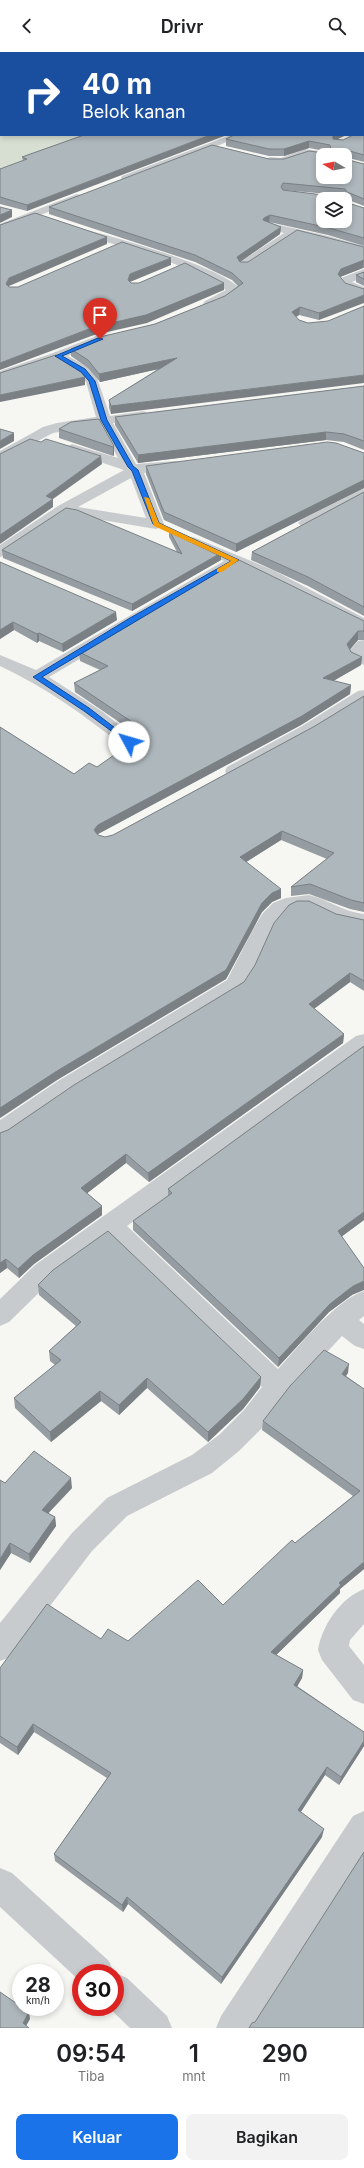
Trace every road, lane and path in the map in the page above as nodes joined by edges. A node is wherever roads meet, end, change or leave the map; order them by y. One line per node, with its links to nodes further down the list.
1 (235, 136): 2 (street)
2 (210, 146): 3 (street); 6 (street)
3 (233, 151)
4 (316, 154): 5 (street)
5 (263, 159)
6 (116, 182)
7 (87, 193): 9 (street)
8 (13, 212): 9 (street)
9 (31, 216): 10 (street); 12 (street)
10 (49, 221)
11 (270, 226): 14 (street)
12 (0, 228)
13 (68, 228): 15 (street)
14 (294, 231): 17 (street); 19 (street)
15 (122, 243): 16 (street); 18 (street)
16 (107, 249)
17 (364, 250)
18 (185, 265): 20 (street); 23 (street)
19 (244, 265)
20 (171, 271)
21 (364, 273): 22 (street)
22 (364, 291)
23 (200, 308)
24 (112, 336): 25 (street)
25 (58, 356): 26 (street); 28 (street)
26 (0, 375)
27 (158, 413): 28 (street)
28 (104, 420): 29 (street); 32 (street)
29 (36, 437): 30 (street); 32 (street)
30 (0, 457)
31 (188, 463): 32 (street)
32 (133, 468): 34 (street); 35 (street)
33 (364, 492): 36 (street)
34 (63, 509): 35 (street); 38 (street)
35 (156, 524): 39 (street)
36 (290, 532)
37 (256, 550): 39 (street)
38 (2, 560)
39 (236, 560): 41 (street); 42 (street)
40 (112, 610): 41 (street)
41 (133, 619): 46 (street)
42 (364, 625)
43 (364, 645): 45 (street)
44 (0, 660): 46 (street)
45 (364, 660)
46 (37, 677): 48 (street)
47 (364, 695): 49 (street)
48 (129, 742)
49 (218, 780)
50 (364, 921): 52 (street)
51 (364, 1042): 53 (street)
52 (0, 1132)
53 (109, 1224): 55 (street); 58 (street)
54 (364, 1301): 56 (street)
55 (0, 1315)
56 (341, 1321): 57 (street); 58 (street)
57 (364, 1338)
58 (279, 1386): 60 (street)
59 (364, 1603): 61 (street)
60 (0, 1647)
61 (364, 1689)
62 (364, 1827): 67 (street)
63 (0, 1885): 64 (street)
64 (87, 1964)
65 (124, 1999): 66 (street)
66 (155, 2028)
67 (233, 2028)

